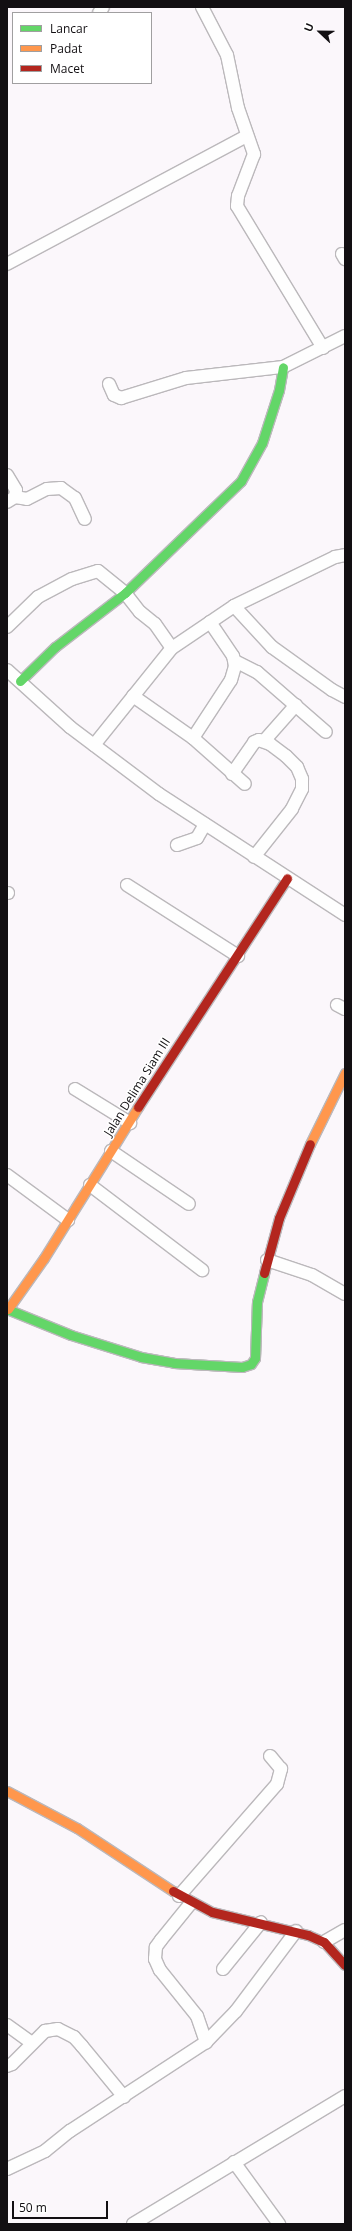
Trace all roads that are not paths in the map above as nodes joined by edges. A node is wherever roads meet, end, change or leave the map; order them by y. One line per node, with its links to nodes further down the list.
1 (202, 7): 2 (street)
2 (247, 136): 3 (street); 5 (street)
3 (7, 264)
4 (345, 336): 5 (street)
5 (323, 348): 6 (street)
6 (283, 367): 7 (street); 12 (street)
7 (109, 384)
8 (7, 475): 9 (street)
9 (11, 500): 10 (street)
10 (85, 519)
11 (345, 555): 13 (street)
12 (125, 593): 15 (street); 16 (street); 19 (street)
13 (234, 606): 14 (street); 21 (street)
14 (210, 622): 16 (street); 17 (street)
15 (7, 627)
16 (172, 648): 20 (street)
17 (235, 662): 22 (street); 24 (street)
18 (7, 670): 19 (street)
19 (20, 681): 26 (street)
20 (133, 696): 24 (street); 26 (street)
21 (345, 697)
22 (296, 705): 23 (street); 25 (street)
23 (326, 732)
24 (193, 738): 27 (street)
25 (264, 741): 27 (street); 31 (street)
26 (94, 745): 29 (street)
27 (232, 774): 28 (street)
28 (245, 784)
29 (205, 824): 30 (street); 31 (street)
30 (177, 845)
31 (254, 857): 32 (street)
32 (287, 878): 34 (street); 35 (street, Jalan Delima Siam III)
33 (127, 885): 35 (street)
34 (345, 915)
35 (238, 956): 38 (street, Jalan Delima Siam III)
36 (345, 1073): 44 (street)
37 (75, 1089): 38 (street)
38 (130, 1123): 39 (street, Jalan Delima Siam III)
39 (111, 1151): 41 (street, Jalan Delima Siam III); 42 (street)
40 (7, 1175): 43 (street)
41 (90, 1185): 43 (street, Jalan Delima Siam III); 45 (street)
42 (188, 1204)
43 (68, 1220): 47 (street, Jalan Delima Siam III)
44 (267, 1260): 46 (street); 47 (street)
45 (202, 1270)
46 (345, 1294)
47 (8, 1309)
48 (270, 1756): 50 (street)
49 (7, 1791): 50 (street)
50 (179, 1896): 51 (street)
51 (191, 1903): 52 (street); 59 (street)
52 (261, 1922): 54 (street); 57 (street)
53 (345, 1930): 55 (street)
54 (296, 1931): 55 (street); 59 (street)
55 (324, 1942): 56 (street)
56 (345, 1965)
57 (223, 1969)
58 (7, 2024): 60 (street)
59 (206, 2042): 63 (street)
60 (32, 2043): 61 (street); 63 (street)
61 (7, 2066)
62 (345, 2096): 64 (street)
63 (124, 2097): 65 (street)
64 (234, 2162): 66 (street); 67 (street)
65 (7, 2169)
66 (133, 2224)
67 (278, 2224)

